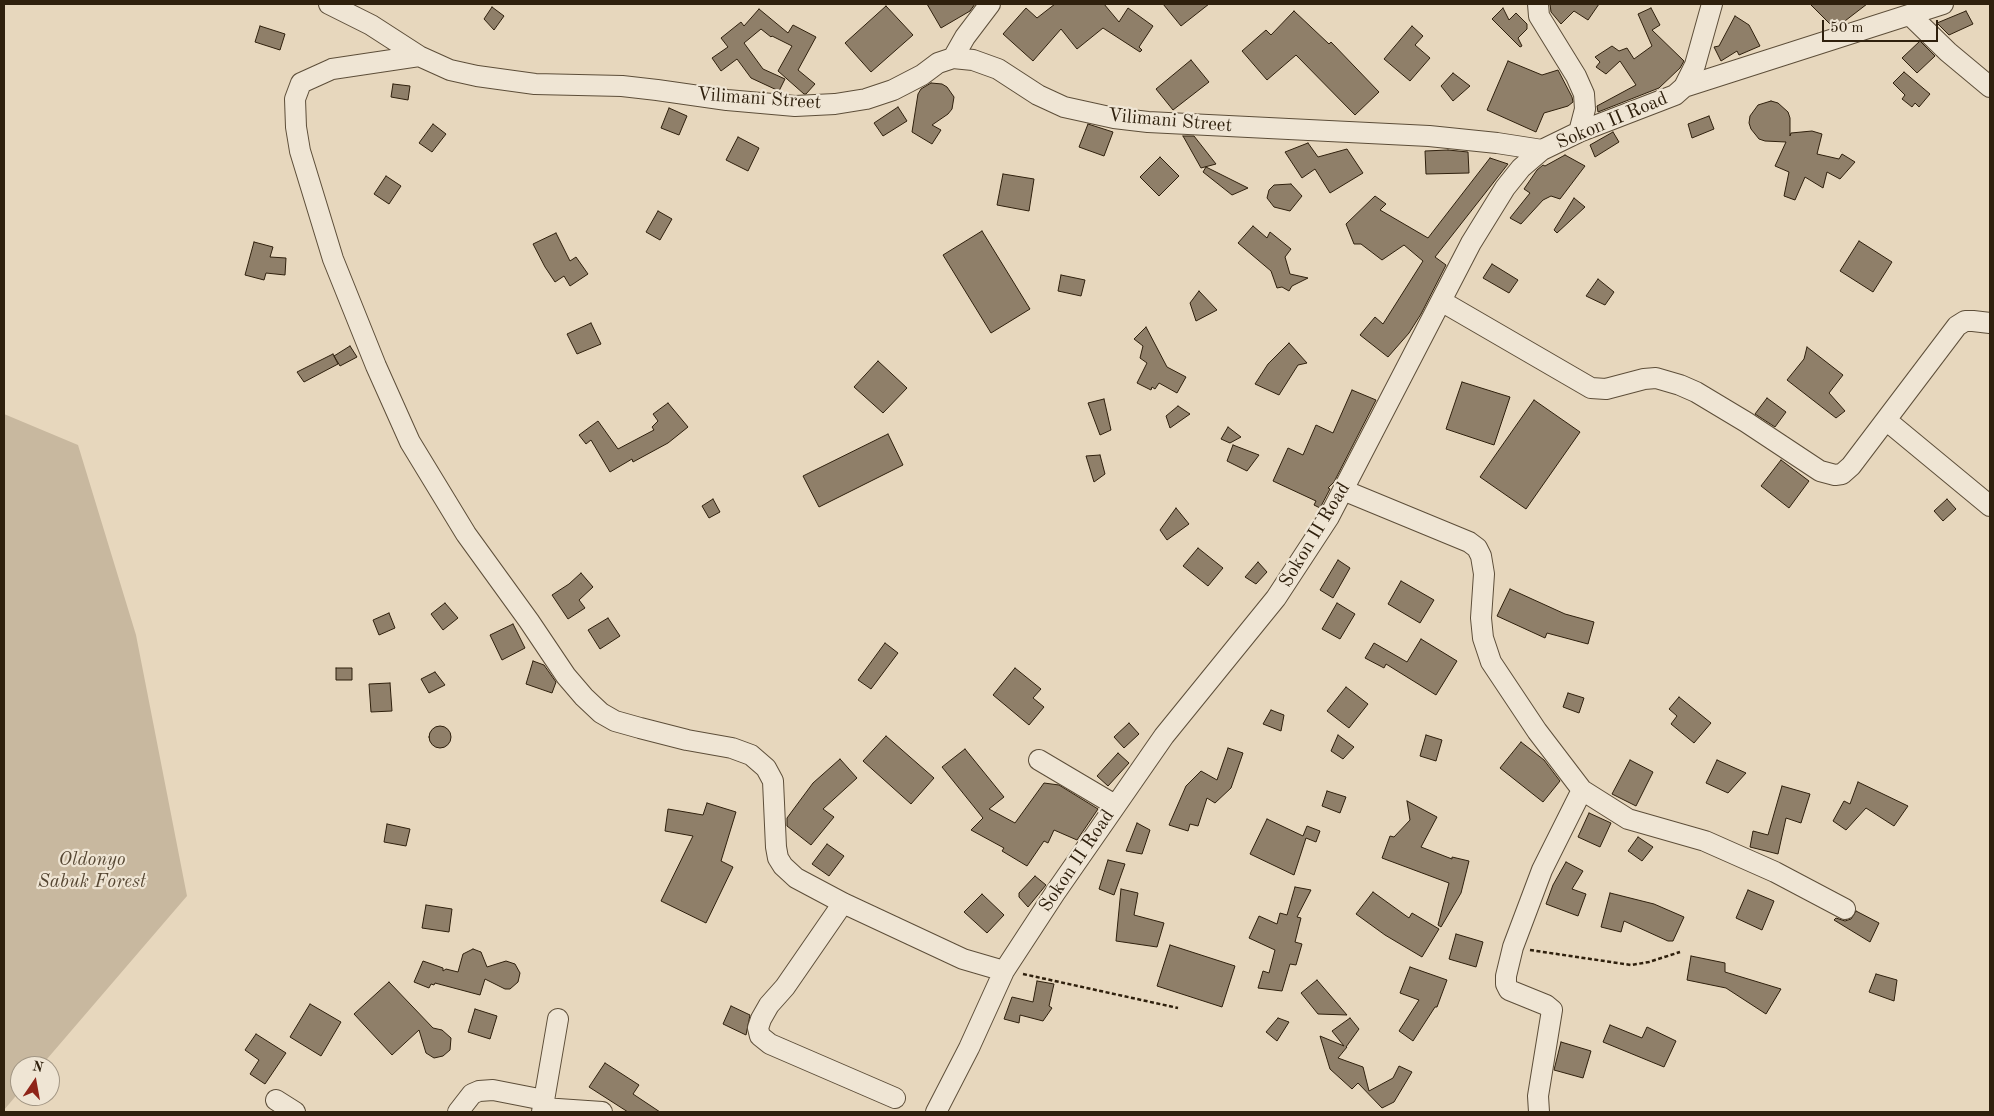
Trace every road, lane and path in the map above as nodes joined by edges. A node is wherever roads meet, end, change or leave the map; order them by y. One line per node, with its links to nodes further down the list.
1 (330, 4): 7 (street, Vilimani Street)
2 (990, 4): 8 (street)
3 (1538, 4): 11 (street)
4 (1712, 4): 9 (street, Sokon II Road)
5 (1943, 4): 6 (street)
6 (1910, 16): 9 (street); 10 (street)
7 (419, 56): 8 (street, Vilimani Street); 21 (street)
8 (953, 58): 12 (street, Vilimani Street)
9 (1684, 87): 11 (street, Sokon II Road)
10 (1990, 87)
11 (1579, 132): 12 (street, Sokon II Road)
12 (1542, 150): 13 (street, Sokon II Road)
13 (1441, 301): 15 (street); 16 (street, Sokon II Road)
14 (1990, 324): 15 (street)
15 (1886, 420): 17 (street)
16 (1343, 490): 19 (street); 20 (street, Sokon II Road)
17 (1990, 506)
18 (1039, 760): 20 (street)
19 (1582, 790): 22 (street); 23 (street)
20 (1115, 805): 25 (street, Sokon II Road)
21 (843, 903): 25 (street); 28 (street)
22 (1845, 909)
23 (1514, 947): 24 (path); 35 (street)
24 (1680, 952)
25 (1004, 971): 26 (path); 34 (street, Sokon II Road)
26 (1178, 1008)
27 (558, 1019): 30 (street)
28 (896, 1098)
29 (276, 1100): 31 (street)
30 (543, 1107): 32 (street); 33 (street)
31 (295, 1112)
32 (458, 1112)
33 (602, 1112)
34 (936, 1112)
35 (1539, 1112)

